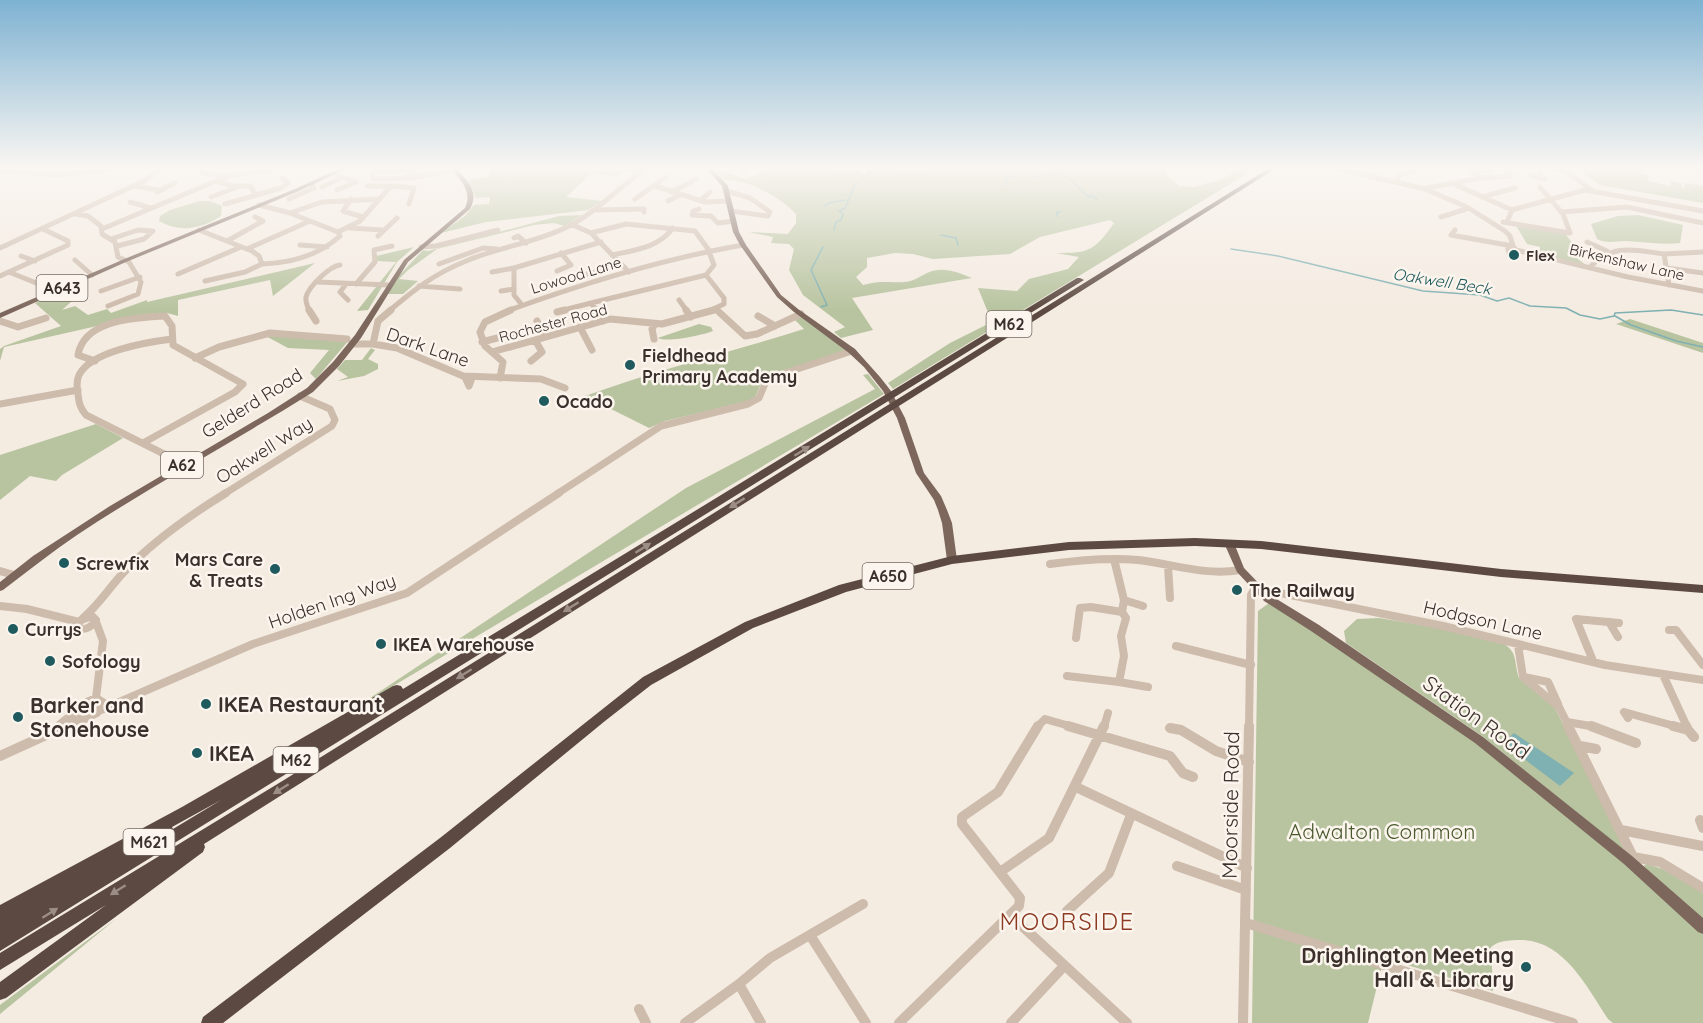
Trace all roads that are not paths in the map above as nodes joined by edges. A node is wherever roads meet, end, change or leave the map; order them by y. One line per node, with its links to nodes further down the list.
1 (73, 215): 31 (street)
2 (80, 215): 36 (street)
3 (137, 215): 36 (street)
4 (236, 215): 32 (main road, A643)
5 (294, 215): 23 (street)
6 (355, 215): 20 (street)
7 (365, 215): 20 (street)
8 (461, 215): 52 (main road, Gelderd Road / A62)
9 (586, 215): 28 (street)
10 (692, 215): 24 (street)
11 (732, 215): 24 (main road)
12 (1187, 215): 146 (highway, M62, one-way to 12)
13 (1199, 215): 191 (highway, M62, one-way to 191)
14 (1449, 215): 21 (street)
15 (1480, 215): 25 (street)
16 (1510, 215): 26 (street)
17 (1563, 215): 26 (street)
18 (1666, 215): 27 (street)
19 (255, 217): 42 (street)
20 (363, 217): 29 (street)
21 (1441, 217)
22 (397, 218): 33 (street)
23 (310, 221): 37 (street); 54 (street)
24 (734, 221): 47 (main road)
25 (1490, 221): 26 (street); 50 (street)
26 (1507, 222)
27 (1703, 222)
28 (571, 224): 38 (street); 45 (street)
29 (350, 228): 33 (street); 37 (street)
30 (673, 228): 38 (street); 56 (street); 60 (street)
31 (43, 229): 53 (street); 65 (street)
32 (199, 230): 42 (street); 66 (main road, A643)
33 (383, 230): 39 (street)
34 (498, 230): 52 (street)
35 (1455, 230): 50 (street, Birkenshaw Lane)
36 (102, 232): 41 (street)
37 (338, 232): 51 (street)
38 (591, 232): 43 (street)
39 (378, 236)
40 (514, 238): 45 (street)
41 (111, 239): 48 (street); 48 (street)
42 (227, 241): 54 (street)
43 (601, 242): 59 (street); 60 (street)
44 (1587, 242): 57 (street)
45 (526, 243): 55 (street)
46 (300, 245): 51 (street)
47 (743, 245): 56 (street, Lowood Lane); 105 (main road)
48 (117, 246): 66 (street)
49 (392, 246): 88 (street)
50 (1510, 246): 63 (street); 71 (street, Birkenshaw Lane)
51 (327, 247): 67 (street)
52 (421, 247): 89 (main road, Gelderd Road / A62)
53 (0, 248)
54 (244, 248): 67 (street); 79 (street)
55 (498, 250): 68 (street); 91 (street)
56 (709, 251): 77 (street, Lowood Lane); 82 (street)
57 (1607, 251): 61 (street); 71 (street)
58 (1703, 252): 61 (street)
59 (561, 253): 72 (street); 74 (street)
60 (612, 255): 70 (street)
61 (1664, 255): 73 (street)
62 (21, 256): 65 (street)
63 (1510, 257)
64 (75, 260): 81 (street)
65 (35, 261): 75 (street)
66 (124, 261): 81 (main road, A643); 84 (street)
67 (262, 264): 85 (street)
68 (439, 264)
69 (340, 265): 86 (street)
70 (622, 266): 77 (street); 80 (street)
71 (1590, 267): 90 (street, Birkenshaw Lane)
72 (514, 268): 76 (street); 93 (street)
73 (1667, 268): 78 (street); 90 (street)
74 (557, 271)
75 (9, 272): 83 (street); 94 (street)
76 (492, 272)
77 (629, 272): 102 (street, Lowood Lane)
78 (1703, 273)
79 (178, 274)
80 (587, 274)
81 (92, 275): 94 (main road, A643)
82 (706, 275): 101 (street); 107 (street, Rochester Road)
83 (0, 276)
84 (140, 277): 95 (street); 100 (street)
85 (205, 281)
86 (318, 282): 87 (street); 111 (street)
87 (346, 284): 88 (street); 98 (street)
88 (356, 284): 89 (street)
89 (389, 285): 120 (main road, Gelderd Road / A62)
90 (1669, 285): 97 (street, Birkenshaw Lane)
91 (419, 286): 92 (street); 124 (street)
92 (460, 289)
93 (514, 289): 96 (street); 102 (street)
94 (56, 291): 106 (main road, A643)
95 (101, 291)
96 (501, 291)
97 (1703, 291)
98 (348, 300)
99 (679, 300): 107 (street)
100 (108, 303)
101 (591, 303): 103 (street); 113 (street)
102 (522, 304): 123 (street, Lowood Lane)
103 (557, 312)
104 (720, 312): 115 (street)
105 (801, 314): 115 (street); 126 (main road)
106 (0, 316)
107 (691, 316): 114 (street, Rochester Road)
108 (758, 316): 115 (street)
109 (46, 318): 110 (street)
110 (0, 321)
111 (316, 321)
112 (537, 321): 118 (street)
113 (603, 321): 114 (street, Rochester Road); 116 (street, Rochester Road)
114 (655, 324): 121 (street)
115 (775, 326)
116 (579, 327): 118 (street, Rochester Road); 125 (street)
117 (516, 333): 123 (street)
118 (545, 337): 122 (street, Rochester Road)
119 (172, 339): 128 (street); 129 (street); 129 (street)
120 (345, 339): 124 (street, Dark Lane); 128 (street, Dark Lane); 134 (main road, Gelderd Road / A62)
121 (654, 339)
122 (535, 340): 127 (street, Rochester Road); 130 (street)
123 (482, 342): 127 (street)
124 (373, 344): 131 (street, Dark Lane)
125 (592, 350)
126 (852, 351): 140 (main road); 174 (street, Holden Ing Way)
127 (492, 352): 131 (street)
128 (195, 358): 136 (street)
129 (94, 361): 133 (street)
130 (531, 361)
131 (500, 378): 132 (street, Dark Lane)
132 (565, 388)
133 (78, 390): 135 (street); 136 (street)
134 (300, 396): 137 (main road, Gelderd Road / A62); 154 (street, Oakwell Way)
135 (0, 404)
136 (143, 442): 137 (street)
137 (184, 464): 145 (main road, Gelderd Road / A62)
138 (1229, 543): 140 (highway, A650); 143 (main road, Station Road); 149 (highway, A650)
139 (1114, 559): 141 (street); 142 (street); 151 (street)
140 (952, 560): 215 (highway, A650)
141 (1050, 564)
142 (1168, 566): 143 (street); 150 (street)
143 (1240, 570): 148 (main road, Station Road)
144 (0, 571): 145 (street)
145 (14, 575): 147 (main road, Gelderd Road / A62)
146 (593, 579): 187 (highway, M62); 203 (highway, M62)
147 (0, 587)
148 (1255, 588): 164 (street, Hodgson Lane); 167 (street, Moorside Road); 195 (main road, Station Road)
149 (1703, 589)
150 (1170, 598)
151 (1124, 600): 153 (street); 155 (street)
152 (0, 606): 159 (street)
153 (1143, 606)
154 (96, 607): 156 (street, Oakwell Way); 159 (street, Oakwell Way)
155 (1122, 612): 163 (street); 171 (street)
156 (95, 619): 159 (street); 161 (street)
157 (1609, 622): 158 (street); 162 (street); 166 (street)
158 (1619, 623)
159 (80, 624): 161 (street)
160 (1675, 630): 168 (street)
161 (100, 633): 174 (street)
162 (1618, 637)
163 (1076, 638)
164 (1518, 645): 166 (street, Hodgson Lane); 178 (street)
165 (1176, 646): 167 (street)
166 (1593, 661): 170 (street, Hodgson Lane)
167 (1251, 665): 188 (street, Moorside Road)
168 (1703, 665)
169 (1067, 676): 171 (street)
170 (1664, 677): 172 (street, Hodgson Lane); 177 (street)
171 (1119, 682): 173 (street)
172 (1701, 683)
173 (1148, 687)
174 (97, 703): 176 (street, Holden Ing Way); 176 (street, Holden Ing Way)
175 (1108, 713): 180 (street)
176 (76, 717): 182 (street, Holden Ing Way); 184 (street, Holden Ing Way)
177 (1628, 718)
178 (1567, 722): 181 (street); 183 (street)
179 (1170, 728): 188 (street)
180 (1101, 736): 189 (street); 190 (street); 198 (street)
181 (1636, 743)
182 (26, 744): 184 (street, Holden Ing Way); 186 (street, Holden Ing Way)
183 (1580, 746): 185 (street); 193 (street)
184 (4, 749)
185 (1596, 749)
186 (0, 756)
187 (299, 758): 206 (highway, M621); 209 (highway, M62, one-way to 187)
188 (1249, 762): 197 (street, Moorside Road)
189 (1193, 777)
190 (1076, 787): 192 (street); 198 (street)
191 (257, 804): 210 (highway, M62, one-way to 210); 213 (highway, M621)
192 (1131, 815): 197 (street); 202 (street)
193 (1620, 830): 194 (street); 195 (street)
194 (1703, 846)
195 (1631, 859): 199 (street); 207 (main road, Station Road)
196 (1177, 866): 200 (street)
197 (1247, 868): 200 (street, Moorside Road)
198 (1000, 872): 204 (street)
199 (1703, 888)
200 (1246, 890): 205 (street, Moorside Road)
201 (863, 904): 208 (street)
202 (1067, 911)
203 (0, 913)
204 (1010, 915): 211 (street); 220 (street)
205 (1246, 923): 223 (street, Moorside Road); 224 (street)
206 (0, 926)
207 (1703, 927)
208 (810, 935): 212 (street); 219 (street)
209 (0, 944)
210 (0, 962)
211 (1064, 966): 221 (street); 222 (street)
212 (740, 984): 217 (street); 218 (street)
213 (0, 993)
214 (639, 1009): 216 (street)
215 (210, 1023)
216 (646, 1023)
217 (685, 1023)
218 (761, 1023)
219 (866, 1023)
220 (899, 1023)
221 (1011, 1023)
222 (1127, 1023)
223 (1243, 1023)
224 (1573, 1023)

